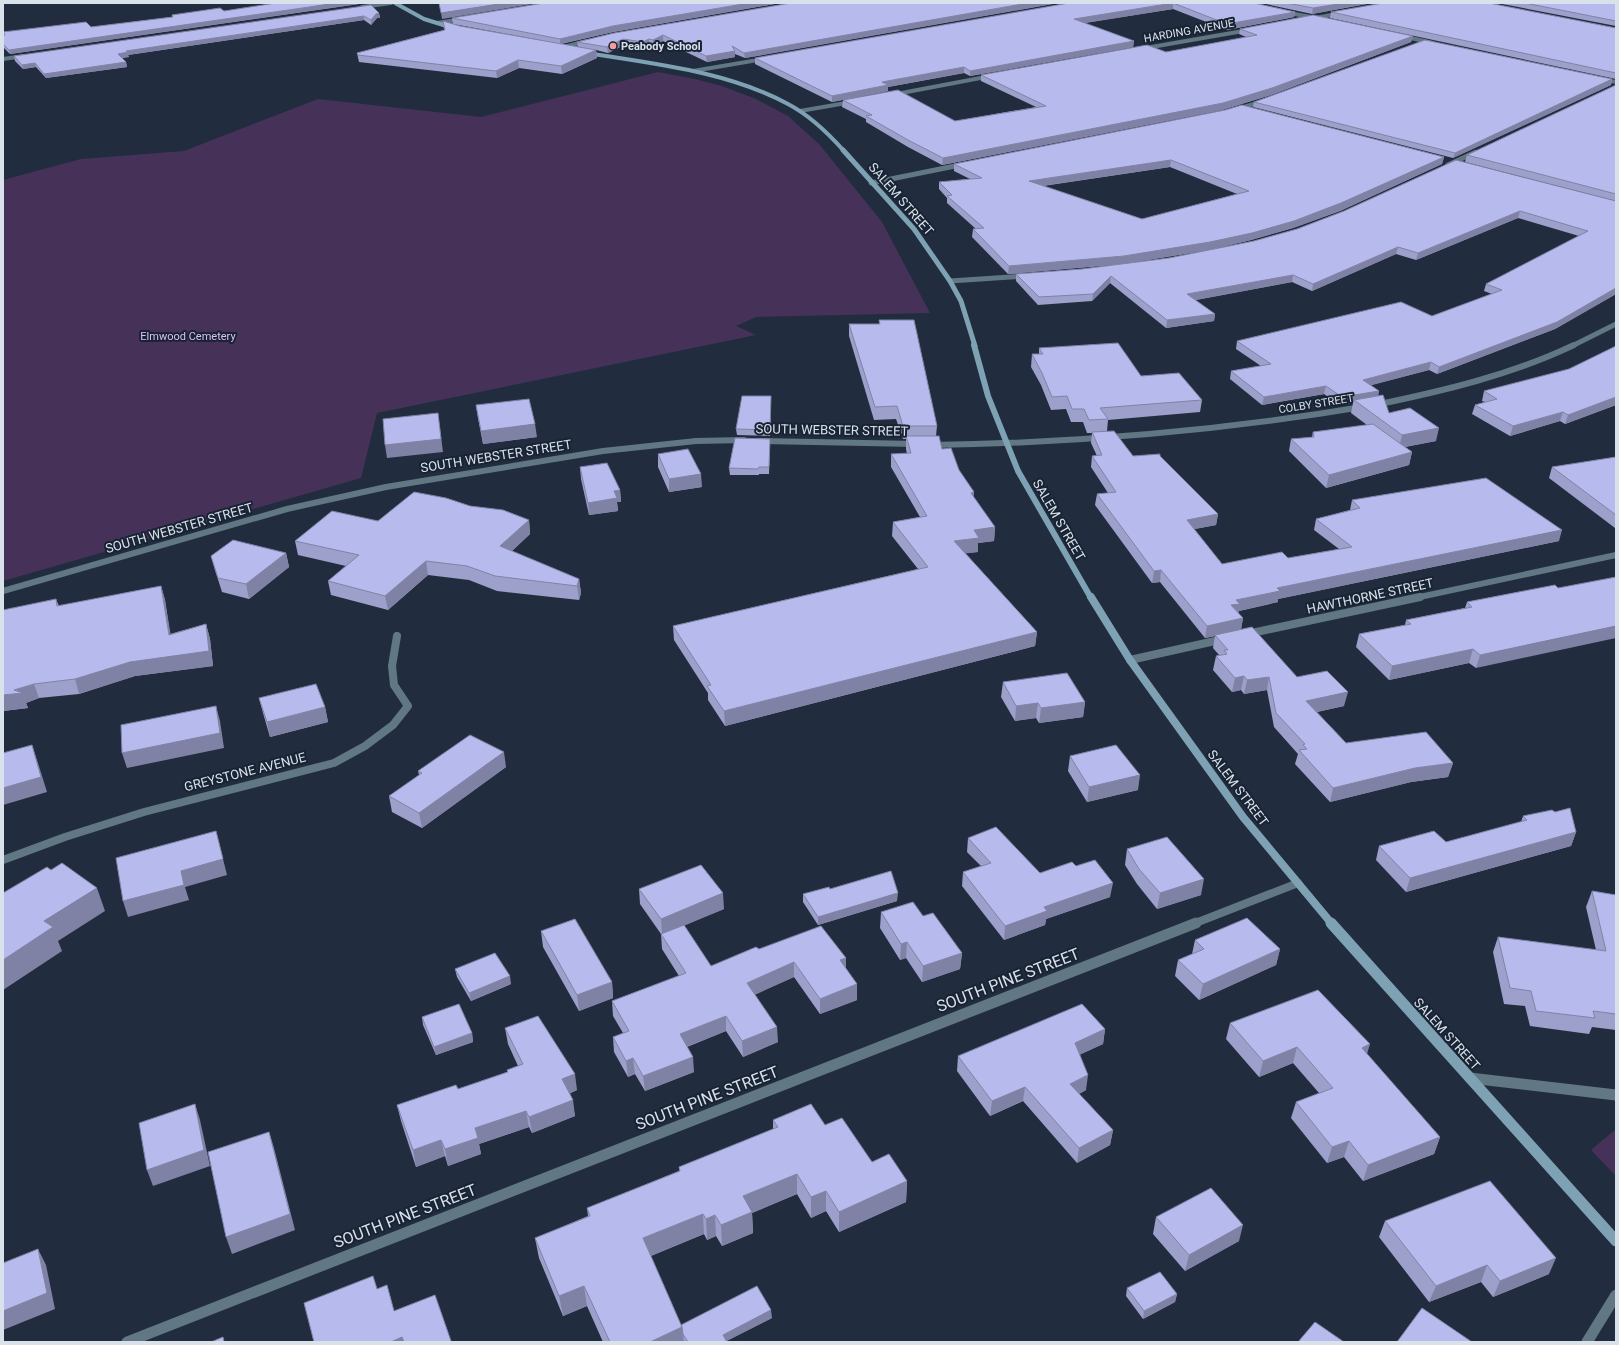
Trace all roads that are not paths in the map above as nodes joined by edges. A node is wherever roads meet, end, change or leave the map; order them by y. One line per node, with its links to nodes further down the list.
1 (391, 3): 3 (street)
2 (395, 3): 10 (main road)
3 (360, 8)
4 (1277, 10): 7 (street)
5 (1346, 12): 7 (street)
6 (467, 18): 10 (street)
7 (1316, 18): 8 (street); 9 (street)
8 (1300, 20)
9 (1331, 21)
10 (437, 24): 12 (main road)
11 (1253, 29): 19 (street, HARDING AVENUE)
12 (461, 30)
13 (1401, 36): 15 (street)
14 (592, 40): 18 (street)
15 (1424, 41): 16 (street); 17 (street)
16 (1416, 44)
17 (1439, 44)
18 (555, 47): 23 (main road, SALEM STREET)
19 (1135, 50)
20 (26, 56): 22 (street)
21 (772, 57): 23 (street)
22 (3, 60)
23 (693, 72): 32 (main road, SALEM STREET)
24 (994, 75): 27 (street)
25 (1593, 77): 26 (street)
26 (1616, 82)
27 (886, 96)
28 (1272, 98): 30 (street)
29 (854, 101): 32 (street)
30 (1242, 108): 31 (street); 33 (street)
31 (1249, 110)
32 (800, 111): 40 (main road, SALEM STREET)
33 (1229, 111)
34 (1482, 149): 37 (street)
35 (1446, 161): 37 (street)
36 (972, 162): 40 (street)
37 (1453, 163): 38 (street); 39 (street)
38 (1461, 165)
39 (1439, 169)
40 (871, 182): 42 (main road, SALEM STREET)
41 (1028, 276): 42 (street)
42 (950, 281): 44 (main road, SALEM STREET)
43 (1616, 324): 44 (street, COLBY STREET)
44 (1006, 444): 46 (street, SOUTH WEBSTER STREET); 48 (main road, SALEM STREET)
45 (1616, 555): 48 (street, HAWTHORNE STREET)
46 (3, 591)
47 (397, 636): 49 (street, GREYSTONE AVENUE)
48 (1130, 660): 50 (main road, SALEM STREET)
49 (3, 860)
50 (1298, 883): 51 (main road, SALEM STREET); 55 (street, SOUTH PINE STREET)
51 (1470, 1078): 52 (street); 53 (main road, SALEM STREET)
52 (1616, 1095)
53 (1616, 1242)
54 (1616, 1295): 56 (street)
55 (127, 1342)
56 (1587, 1342)

